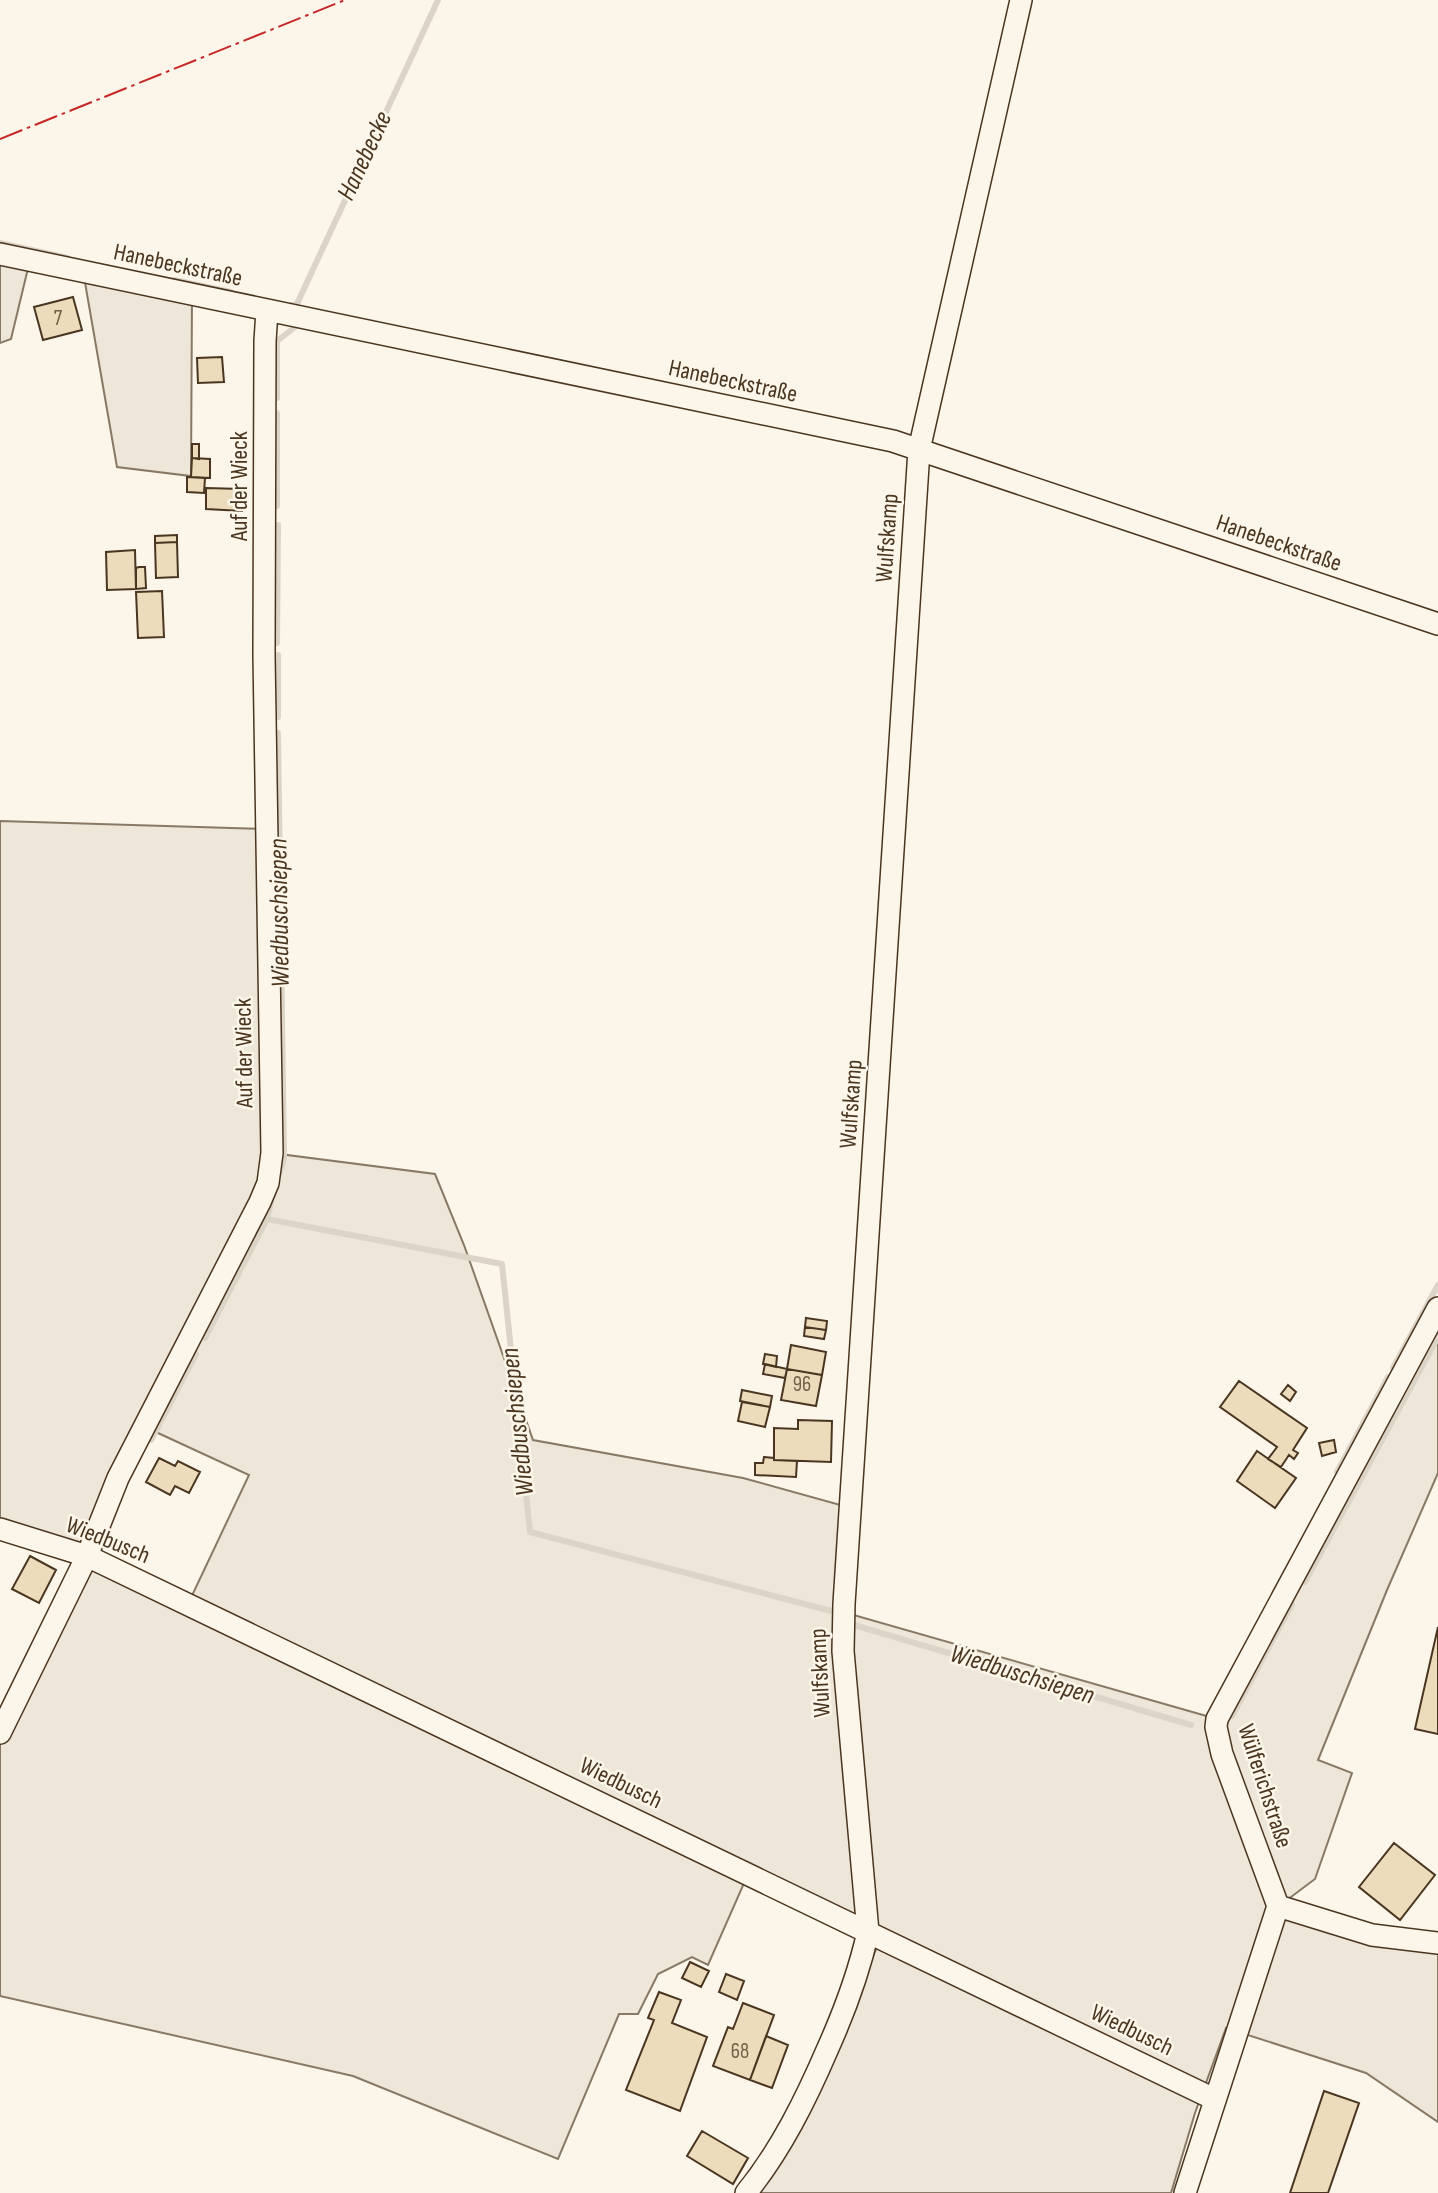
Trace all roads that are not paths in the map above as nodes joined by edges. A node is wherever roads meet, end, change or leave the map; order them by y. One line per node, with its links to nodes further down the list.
1 (1021, 0): 4 (street, Wulfskamp)
2 (0, 254): 3 (street, Hanebeckstraße)
3 (267, 311): 4 (street, Hanebeckstraße); 8 (street, Auf der Wieck)
4 (919, 450): 5 (street, Hanebeckstraße); 11 (street, Wulfskamp)
5 (1438, 625)
6 (1438, 1308): 10 (street, Wülferichstraße)
7 (0, 1529): 8 (street, Wiedbusch)
8 (87, 1556): 9 (street, Auf der Wieck); 11 (street, Wiedbusch)
9 (0, 1733)
10 (1278, 1906): 12 (street); 13 (street)
11 (868, 1932): 13 (street, Wiedbusch); 14 (street, Wulfskamp)
12 (1438, 1943)
13 (1214, 2099): 15 (street)
14 (746, 2193)
15 (1185, 2193)

